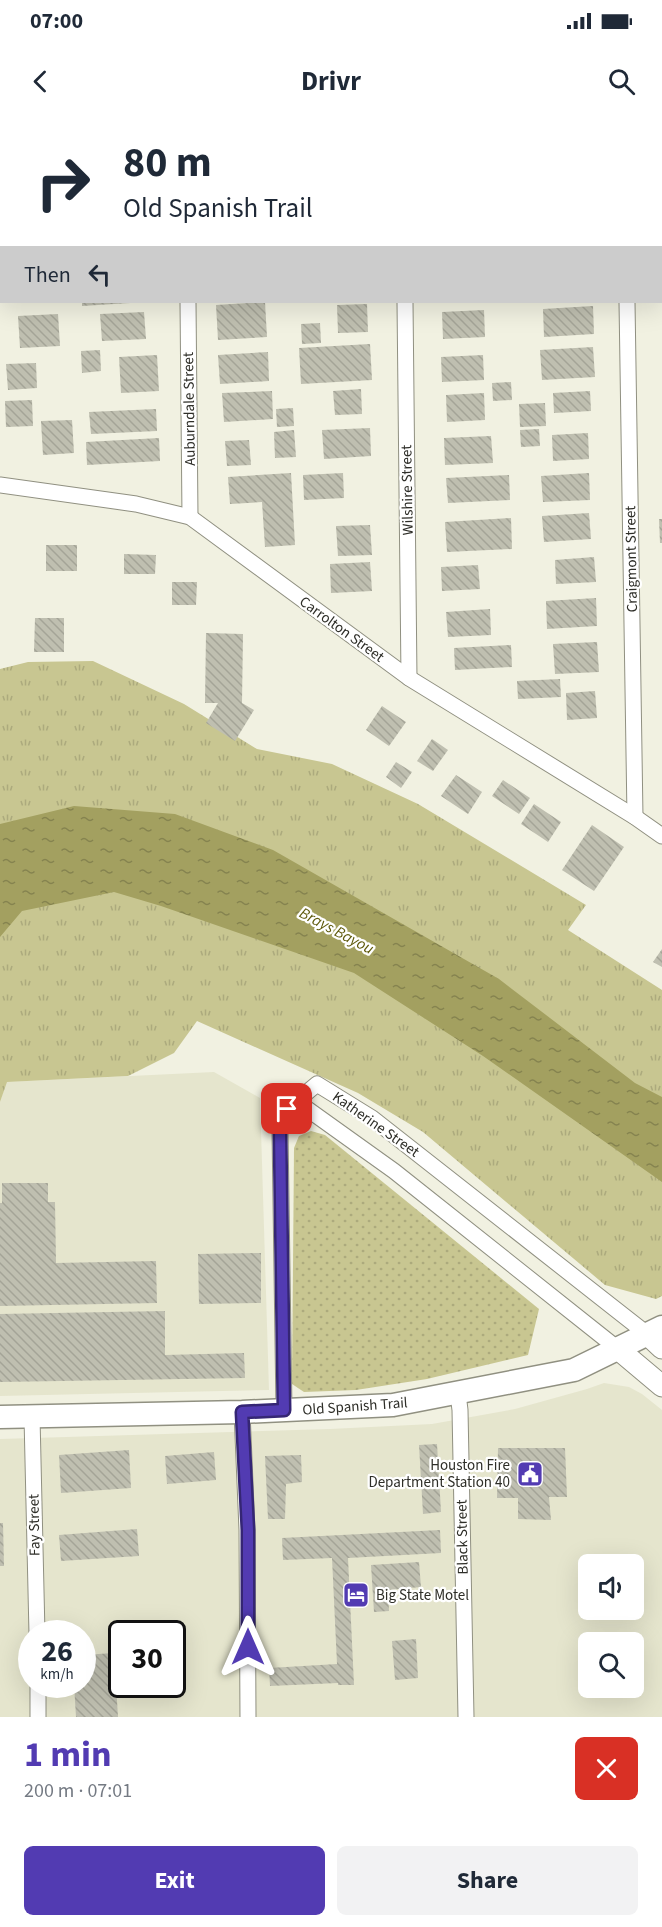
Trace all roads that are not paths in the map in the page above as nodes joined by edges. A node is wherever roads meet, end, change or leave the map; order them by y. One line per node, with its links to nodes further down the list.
1 (188, 303): 5 (street, Auburndale Street)
2 (405, 303): 6 (street, Wilshire Street)
3 (627, 303): 7 (street, Craigmont Street)
4 (0, 485): 5 (street, Carrolton Street)
5 (190, 517): 6 (street, Carrolton Street)
6 (409, 678): 7 (street, Carrolton Street)
7 (635, 817): 8 (street, Carrolton Street)
8 (662, 836)
9 (287, 1109): 10 (street, Katherine Street); 11 (street, Katherine Street); 14 (street)
10 (657, 1336): 11 (main road, Old Spanish Trail)
11 (618, 1349): 12 (main road); 13 (main road, Old Spanish Trail)
12 (662, 1386)
13 (458, 1394): 14 (main road, Old Spanish Trail); 22 (street, Black Street)
14 (284, 1410): 15 (main road, Old Spanish Trail)
15 (242, 1412): 17 (main road, Old Spanish Trail); 21 (street)
16 (0, 1417): 17 (main road, Old Spanish Trail)
17 (32, 1417): 18 (street, Fay Street)
18 (37, 1620)
19 (38, 1698): 20 (street)
20 (38, 1717)
21 (248, 1717)
22 (466, 1717)

